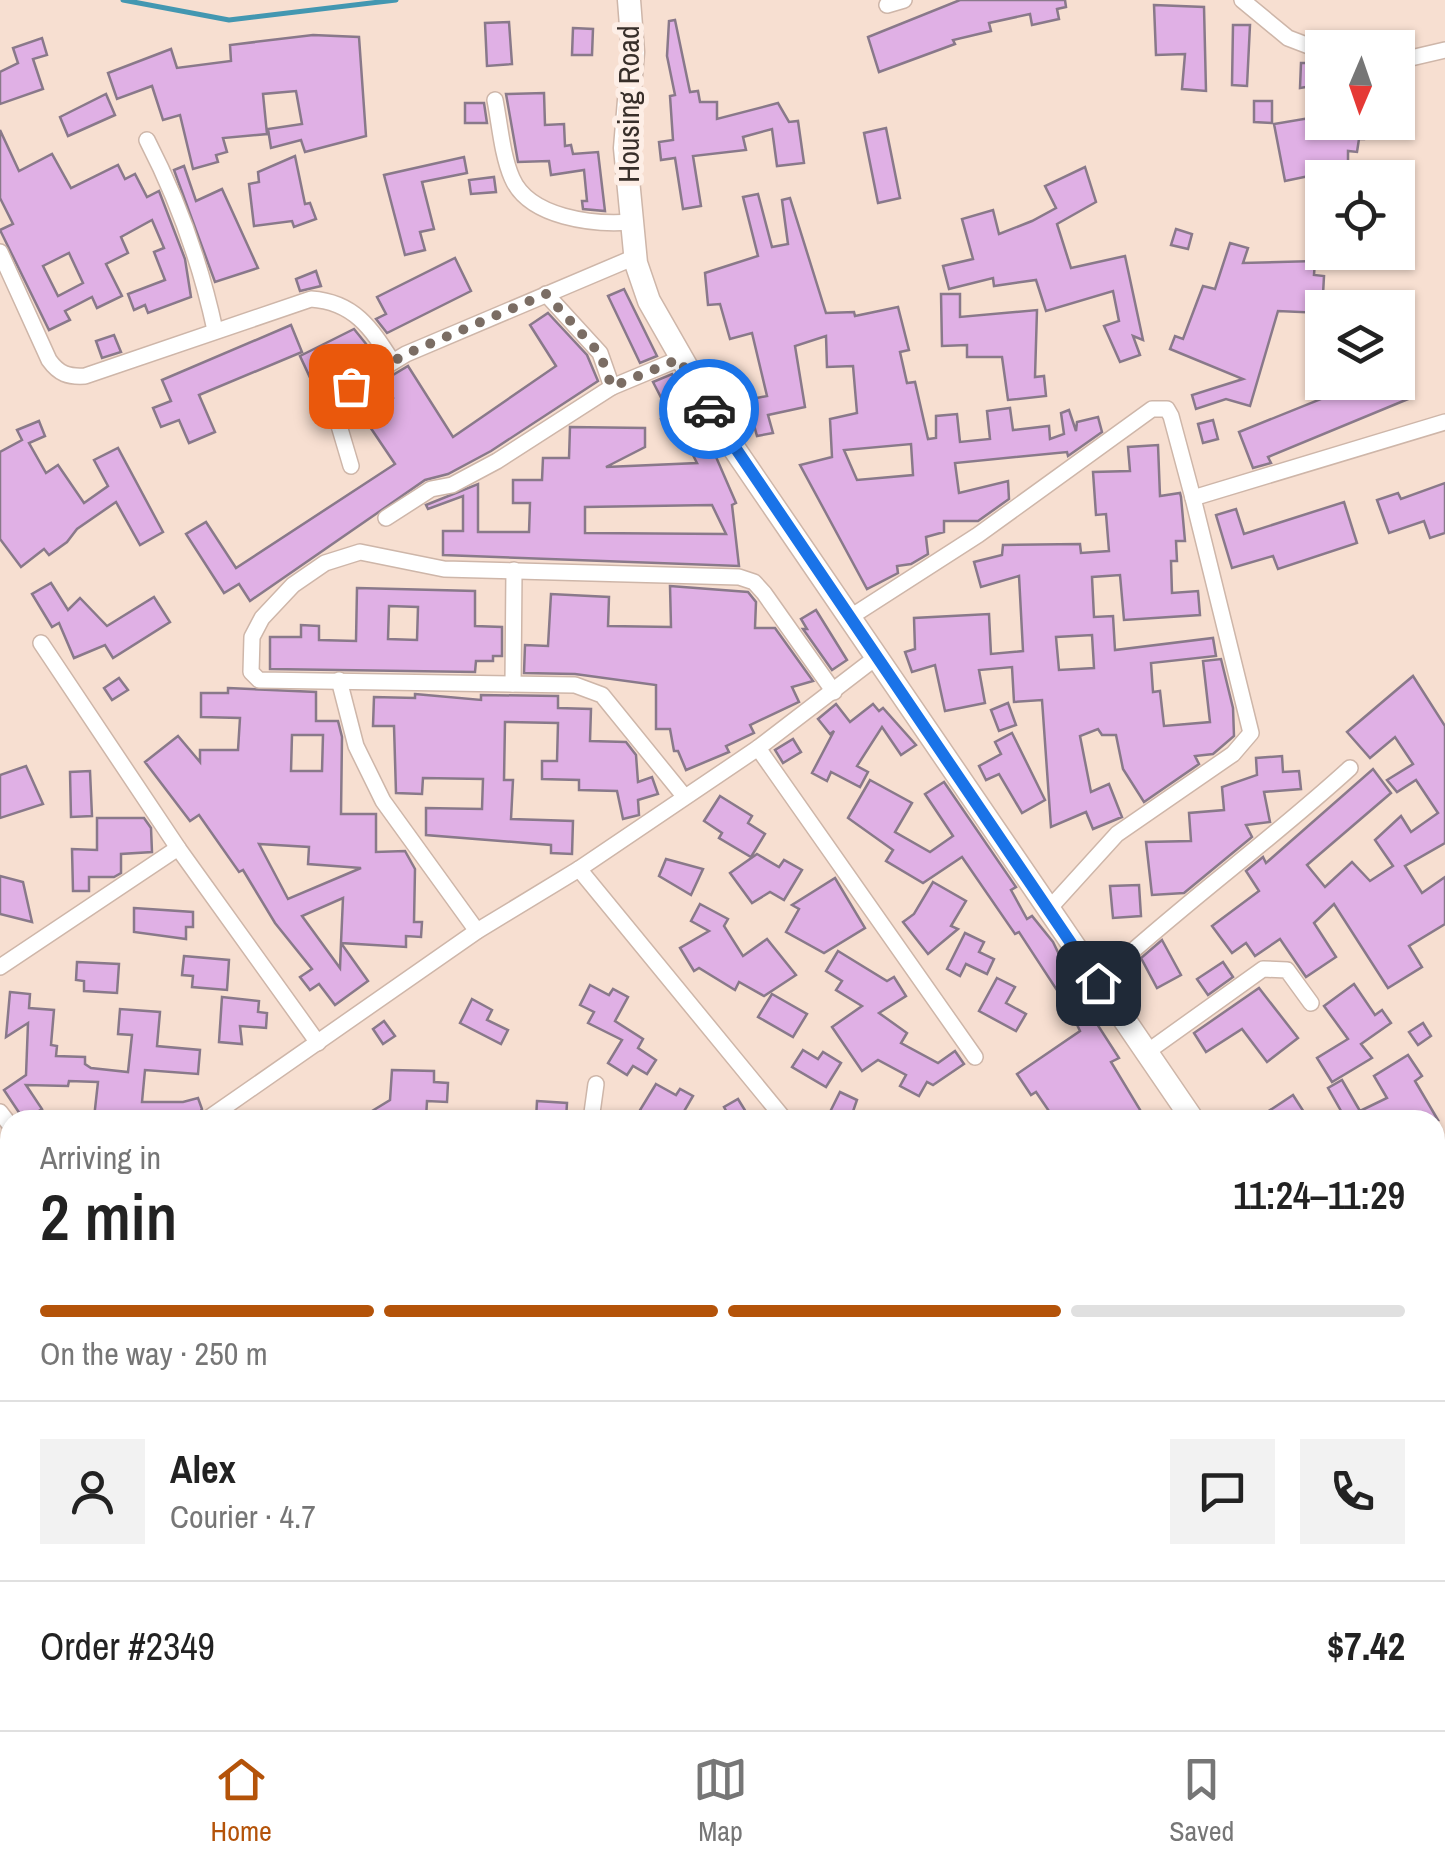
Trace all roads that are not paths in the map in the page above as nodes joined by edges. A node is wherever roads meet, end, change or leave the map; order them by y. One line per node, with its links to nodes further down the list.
1 (629, 0): 10 (street, Housing Road)
2 (904, 0): 4 (street)
3 (1242, 0): 5 (street)
4 (887, 5)
5 (1305, 44)
6 (1445, 50): 7 (street)
7 (1415, 58)
8 (495, 100): 10 (street)
9 (148, 140): 14 (street)
10 (632, 222): 12 (street, Housing Road)
11 (0, 252): 14 (street)
12 (636, 256): 13 (street); 15 (street, Housing Road)
13 (546, 294): 16 (street); 17 (street)
14 (215, 330): 16 (street)
15 (679, 359): 17 (street); 23 (street, Housing Road)
16 (392, 361): 19 (street)
17 (612, 387): 21 (street)
18 (1445, 422): 20 (street)
19 (351, 466)
20 (1193, 498): 23 (street); 34 (street)
21 (386, 518)
22 (514, 570): 26 (street); 27 (street); 28 (street)
23 (852, 616): 25 (street, Housing Road)
24 (42, 643): 32 (street)
25 (878, 656): 28 (street); 34 (street, Housing Road)
26 (338, 680): 27 (street); 35 (street)
27 (513, 684): 31 (street)
28 (834, 692): 29 (street)
29 (758, 748): 31 (street); 41 (street)
30 (1350, 768): 37 (street)
31 (684, 796): 33 (street)
32 (178, 848): 36 (street); 39 (street)
33 (578, 870): 35 (street); 45 (street)
34 (1048, 910): 37 (street, Housing Road)
35 (477, 931): 39 (street)
36 (0, 967)
37 (1098, 983): 40 (street, Housing Road)
38 (1312, 1003): 40 (street)
39 (318, 1044): 43 (street)
40 (1147, 1052): 46 (street, Housing Road)
41 (975, 1057)
42 (596, 1084): 44 (street)
43 (221, 1110)
44 (592, 1110)
45 (777, 1110)
46 (1185, 1110)

